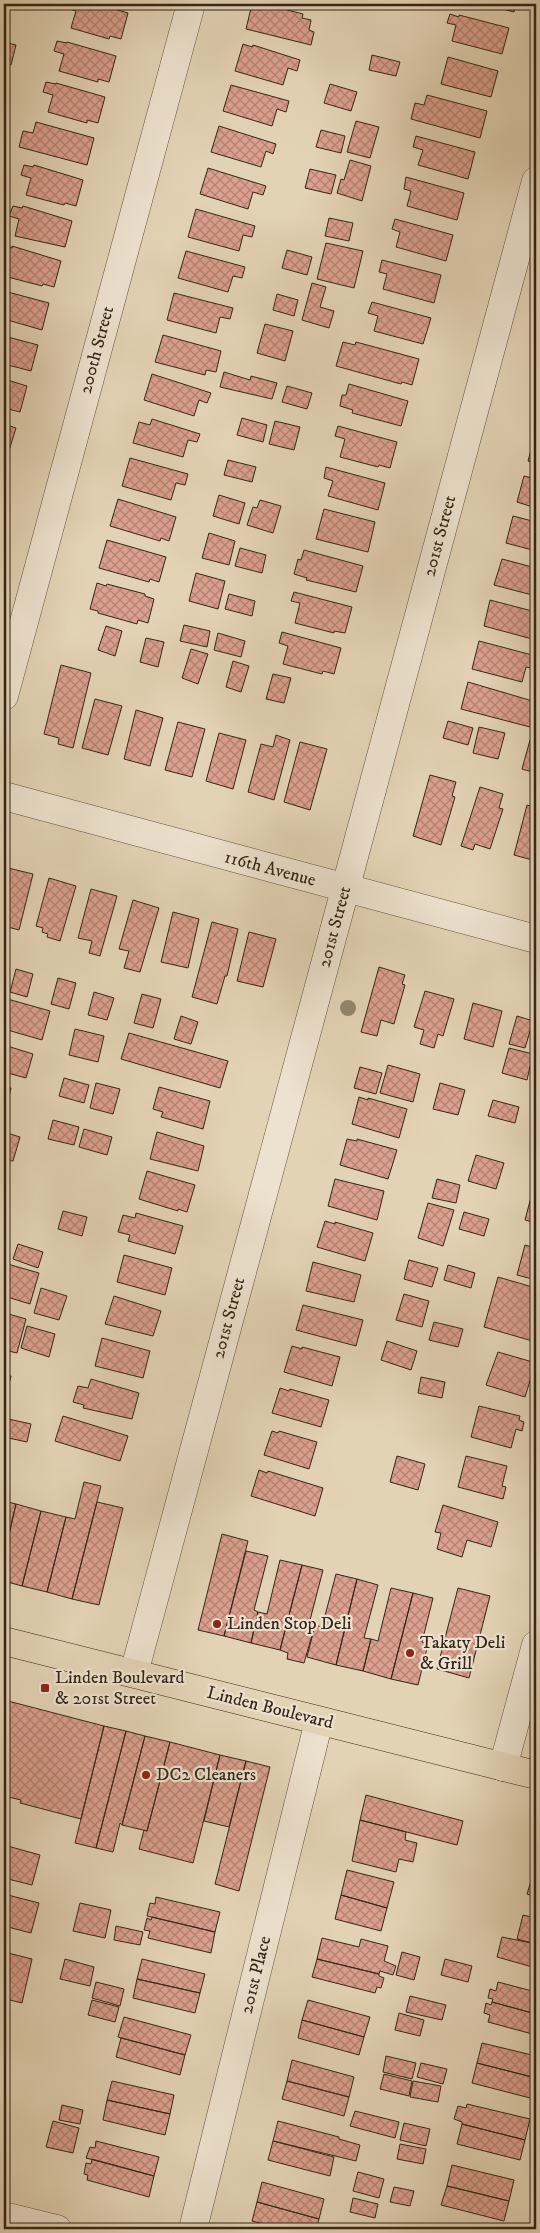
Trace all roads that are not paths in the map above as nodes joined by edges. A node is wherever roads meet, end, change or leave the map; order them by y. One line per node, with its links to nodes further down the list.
1 (191, 4): 3 (street, 200th Street)
2 (536, 182): 5 (street, 201st Street)
3 (4, 696)
4 (4, 796): 5 (street, 116th Avenue)
5 (346, 889): 6 (street, 116th Avenue); 9 (street, 201st Street)
6 (536, 939)
7 (4, 1641): 9 (main road, Linden Boulevard)
8 (536, 1644): 11 (street)
9 (134, 1673): 10 (main road, Linden Boulevard)
10 (319, 1721): 11 (main road, Linden Boulevard); 15 (street, 201st Place)
11 (503, 1767): 12 (main road, Linden Boulevard)
12 (536, 1775)
13 (4, 2216): 14 (street)
14 (57, 2229)
15 (193, 2229)

